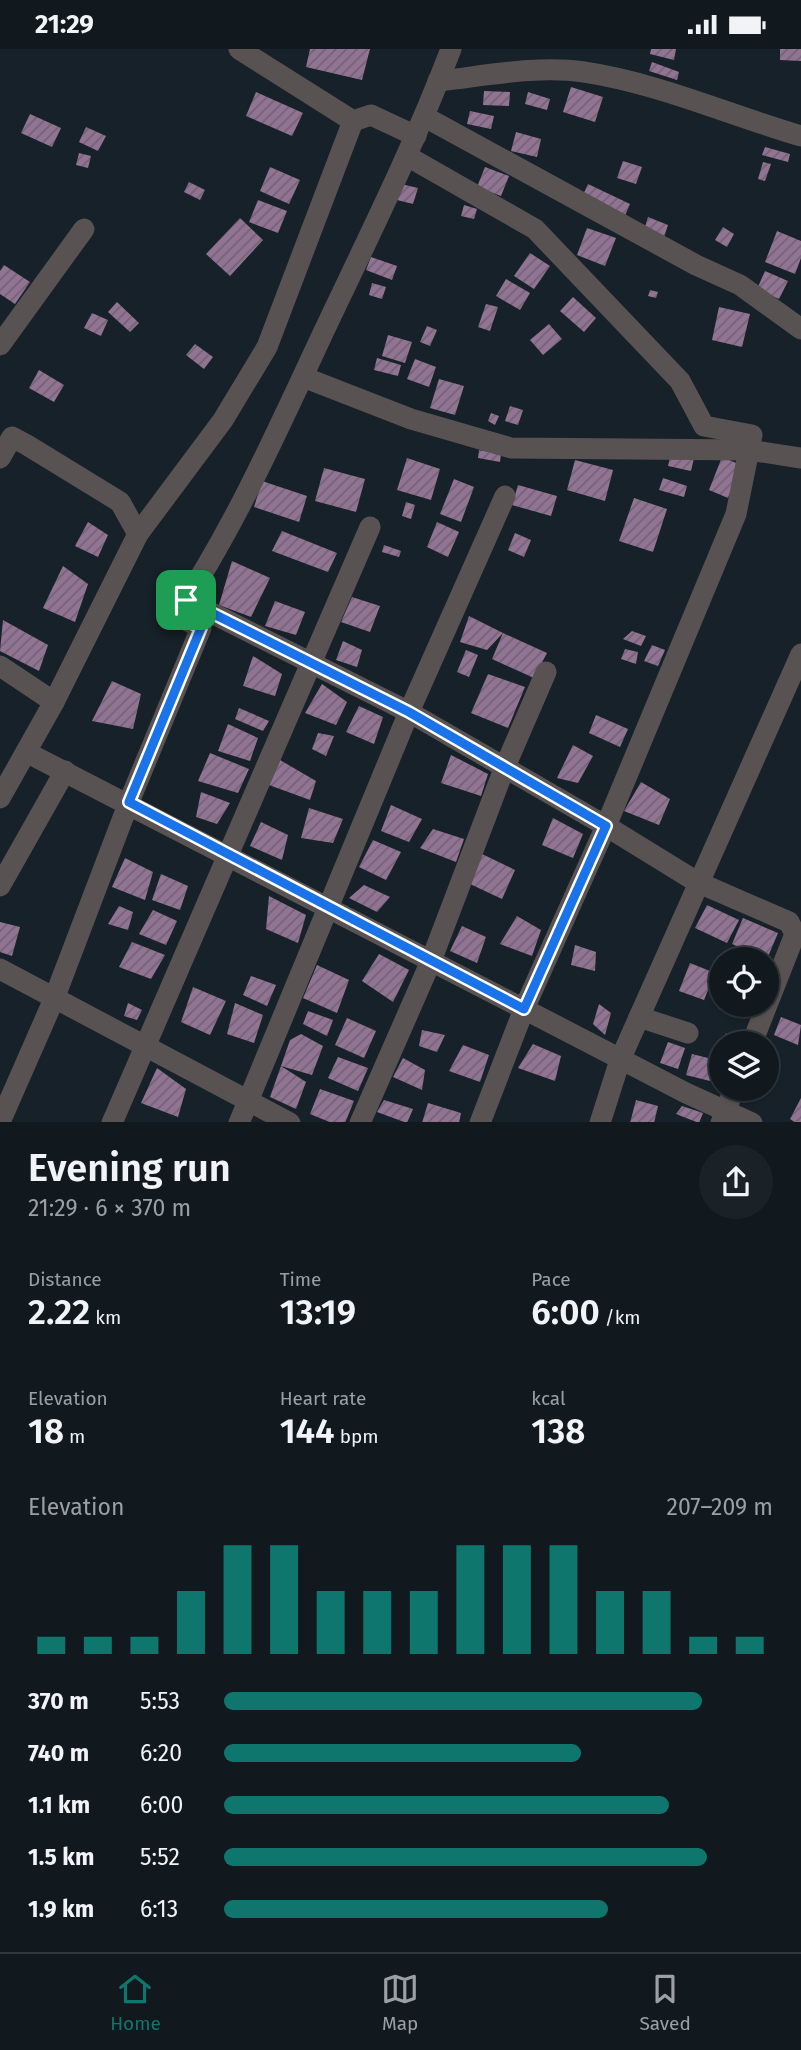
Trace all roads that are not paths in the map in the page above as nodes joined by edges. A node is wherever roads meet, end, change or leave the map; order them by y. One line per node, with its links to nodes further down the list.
1 (239, 49): 4 (street)
2 (450, 49): 3 (street)
3 (438, 82): 5 (street); 6 (street)
4 (353, 121): 5 (street); 18 (street)
5 (421, 126): 7 (street); 9 (street)
6 (801, 136)
7 (407, 156): 11 (street); 13 (street)
8 (84, 229): 10 (street)
9 (801, 329)
10 (0, 345)
11 (303, 377): 13 (street); 19 (street)
12 (6, 432): 14 (street); 18 (street)
13 (749, 450): 15 (street); 31 (street)
14 (0, 458)
15 (801, 458)
16 (505, 496): 25 (street)
17 (370, 527): 21 (street)
18 (138, 534): 24 (street)
19 (186, 600): 21 (street); 30 (street)
20 (801, 654): 33 (street)
21 (312, 664): 25 (street); 32 (street)
22 (0, 666): 24 (street)
23 (546, 672): 27 (street)
24 (54, 702): 26 (street)
25 (409, 712): 27 (street); 35 (street)
26 (26, 752): 28 (street); 29 (street)
27 (504, 769): 31 (street); 36 (street)
28 (65, 771): 30 (street); 34 (street)
29 (0, 798)
30 (129, 802): 32 (street); 38 (street)
31 (606, 826): 33 (street); 39 (street)
32 (228, 854): 35 (street); 43 (street)
33 (697, 882): 40 (street); 41 (street)
34 (0, 886)
35 (327, 906): 36 (street); 45 (street)
36 (431, 961): 39 (street); 51 (street)
37 (0, 969): 38 (street)
38 (54, 999): 43 (street); 47 (street)
39 (524, 1009): 44 (street); 52 (street)
40 (639, 1017): 42 (street); 44 (street)
41 (757, 1031)
42 (688, 1033)
43 (143, 1046): 45 (street); 48 (street)
44 (620, 1060): 46 (street); 53 (street)
45 (247, 1099): 49 (street); 50 (street)
46 (723, 1117): 54 (street)
47 (0, 1122)
48 (112, 1122)
49 (239, 1122)
50 (290, 1122)
51 (359, 1122)
52 (480, 1122)
53 (600, 1122)
54 (752, 1122)

